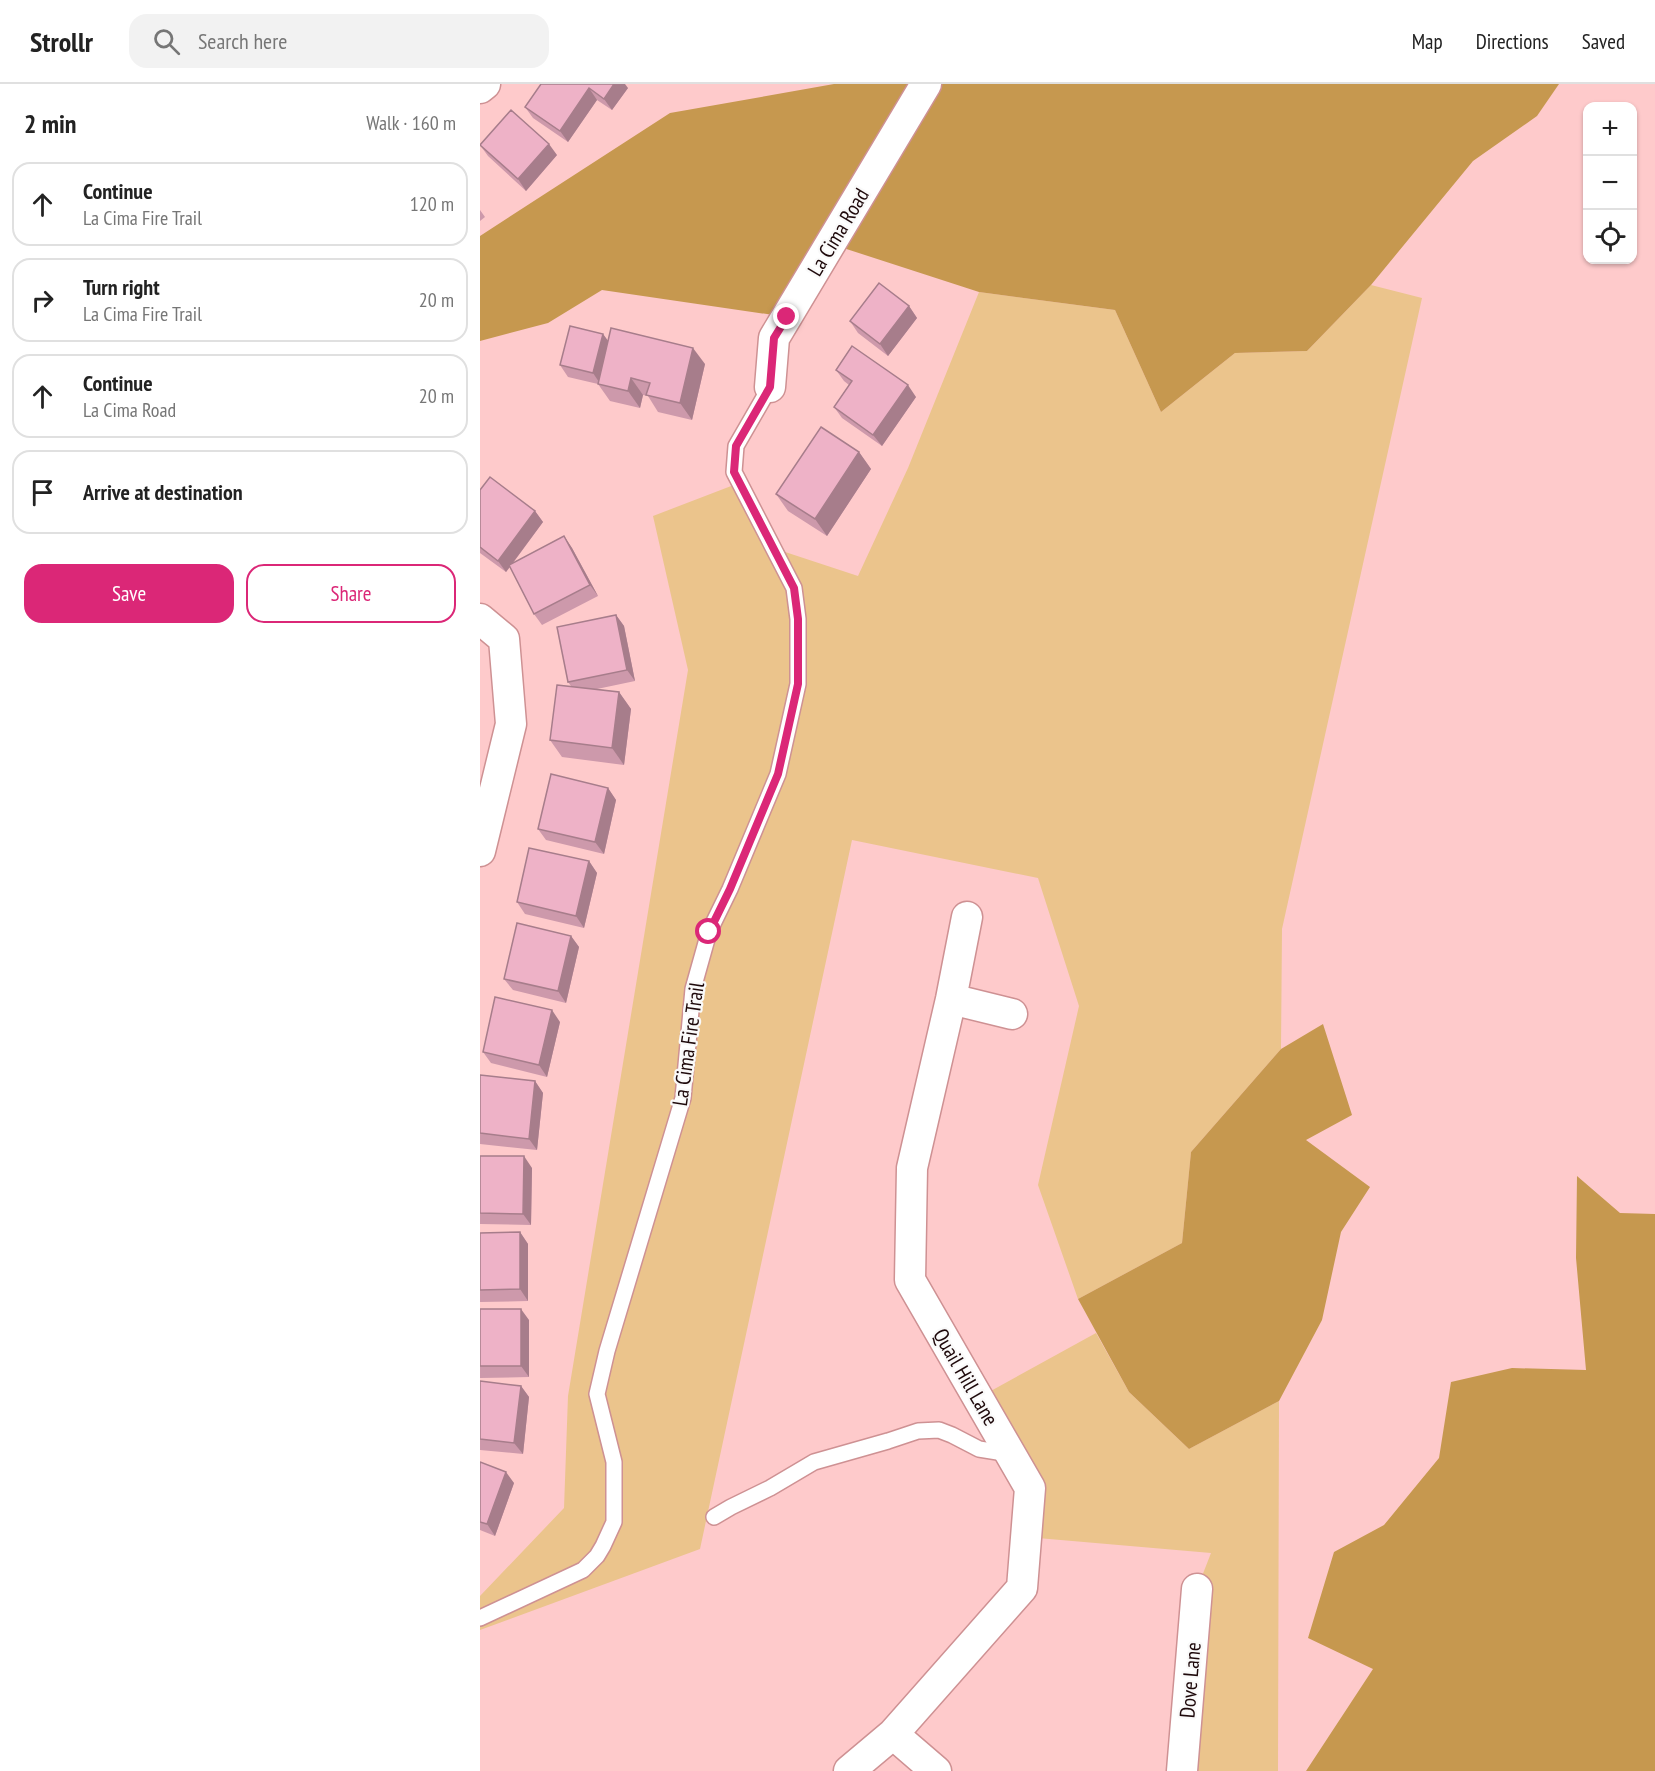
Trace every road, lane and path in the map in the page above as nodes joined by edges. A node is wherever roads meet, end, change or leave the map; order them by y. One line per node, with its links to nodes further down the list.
1 (486, 84): 3 (street)
2 (926, 84): 4 (street, La Cima Road)
3 (480, 88)
4 (770, 387): 13 (lane, La Cima Fire Trail)
5 (480, 620): 6 (street)
6 (480, 850)
7 (967, 917): 8 (street, Quail Hill Lane)
8 (951, 999): 9 (street); 10 (street, Quail Hill Lane)
9 (1012, 1014)
10 (1011, 1454): 11 (lane); 14 (street, Quail Hill Lane)
11 (714, 1517)
12 (1197, 1589): 17 (street, Dove Lane)
13 (480, 1618)
14 (893, 1734): 15 (street, Quail Hill Lane); 16 (street)
15 (849, 1771)
16 (936, 1771)
17 (1182, 1771)

